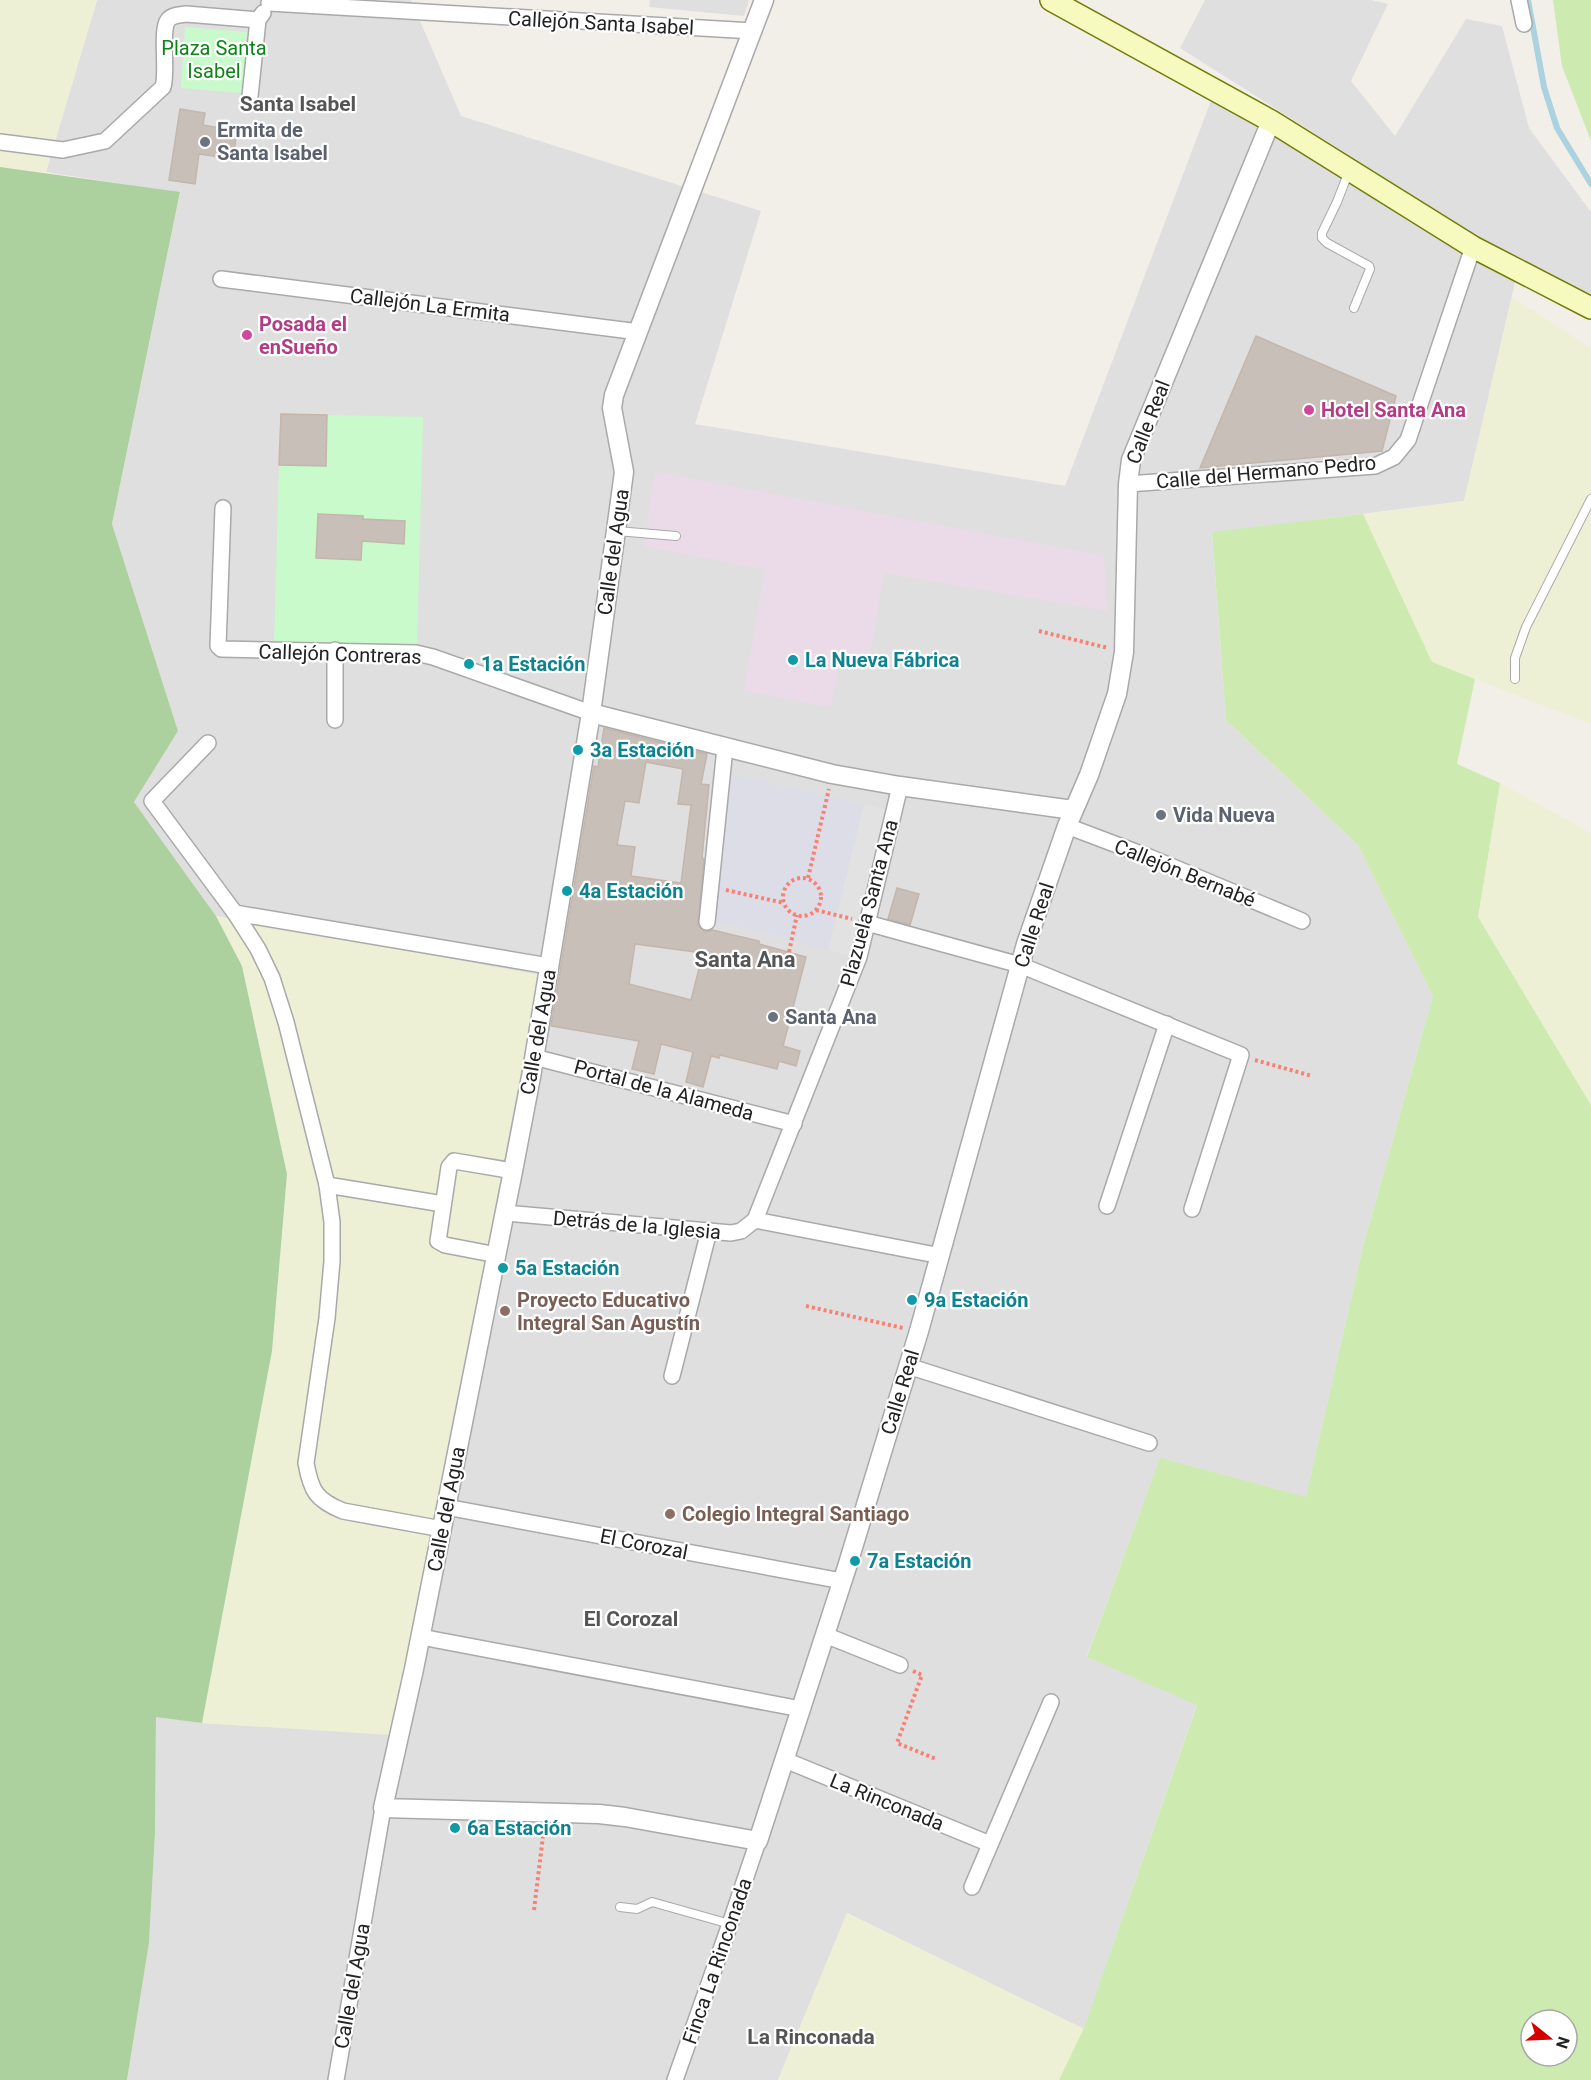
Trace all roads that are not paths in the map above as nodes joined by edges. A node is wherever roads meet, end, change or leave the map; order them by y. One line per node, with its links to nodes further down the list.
1 (764, 0): 7 (street, Calle del Agua)
2 (1052, 0): 9 (main road)
3 (1520, 0): 6 (street)
4 (269, 2): 5 (street); 7 (street, Callejón Santa Isabel)
5 (258, 20): 8 (street); 10 (street)
6 (1524, 24)
7 (753, 31): 16 (street, Calle del Agua)
8 (250, 96)
9 (1271, 121): 11 (main road); 17 (street, Calle Real)
10 (0, 141)
11 (1349, 170): 12 (main road); 14 (lane)
12 (1473, 247): 15 (main road); 17 (street, Calle del Hermano Pedro)
13 (221, 279): 16 (street, Callejón La Ermita)
14 (1354, 308)
15 (1591, 308)
16 (639, 332): 20 (street, Calle del Agua)
17 (1128, 484): 29 (street, Calle Real)
18 (1591, 499): 23 (lane)
19 (223, 508): 22 (street, Callejón Contreras)
20 (616, 531): 21 (lane); 24 (street, Calle del Agua)
21 (676, 536)
22 (335, 651): 24 (street, Callejón Contreras); 25 (street)
23 (1515, 679)
24 (591, 713): 27 (street); 35 (street, Calle del Agua)
25 (335, 720)
26 (208, 743): 30 (street)
27 (725, 748): 28 (street); 32 (street)
28 (900, 786): 29 (street); 33 (street, Plazuela Santa Ana)
29 (1070, 818): 31 (street, Callejón Bernabé); 34 (street, Calle Real)
30 (235, 914): 35 (street); 40 (street)
31 (1302, 921)
32 (707, 922)
33 (867, 923): 34 (street); 38 (street, Plazuela Santa Ana)
34 (1020, 965): 36 (street); 48 (street, Calle Real)
35 (549, 966): 37 (street, Calle del Agua)
36 (1167, 1024): 42 (street); 43 (street)
37 (534, 1057): 38 (street, Portal de la Alameda); 39 (street, Calle del Agua)
38 (794, 1124): 45 (street, Plazuela Santa Ana)
39 (513, 1171): 41 (street); 44 (street, Calle del Agua)
40 (327, 1185): 41 (street); 53 (street)
41 (443, 1204): 47 (street)
42 (1107, 1206)
43 (1192, 1209)
44 (505, 1212): 46 (street, Detrás de la Iglesia); 47 (street, Calle del Agua)
45 (755, 1220): 46 (street, Detrás de la Iglesia); 48 (street)
46 (710, 1231): 50 (street)
47 (496, 1255): 52 (street, Calle del Agua)
48 (941, 1256): 49 (street, Calle Real)
49 (908, 1366): 51 (street); 54 (street, Calle Real)
50 (672, 1376)
51 (1149, 1443)
52 (446, 1507): 53 (street, Calle del Agua); 54 (street, El Corozal)
53 (442, 1529): 56 (street, Calle del Agua)
54 (843, 1581): 55 (street, Calle Real)
55 (825, 1635): 57 (street); 59 (street, Calle Real)
56 (421, 1637): 59 (street); 61 (street, Calle del Agua)
57 (900, 1665)
58 (1051, 1702): 63 (street)
59 (801, 1709): 60 (street, Calle Real)
60 (785, 1760): 62 (street); 63 (street, La Rinconada)
61 (383, 1809): 62 (street); 67 (street, Calle del Agua)
62 (758, 1841): 66 (street, Finca La Rinconada)
63 (990, 1844): 64 (street)
64 (972, 1887)
65 (620, 1908): 66 (lane)
66 (730, 1924): 68 (street, Finca La Rinconada)
67 (336, 2080)
68 (675, 2080)

